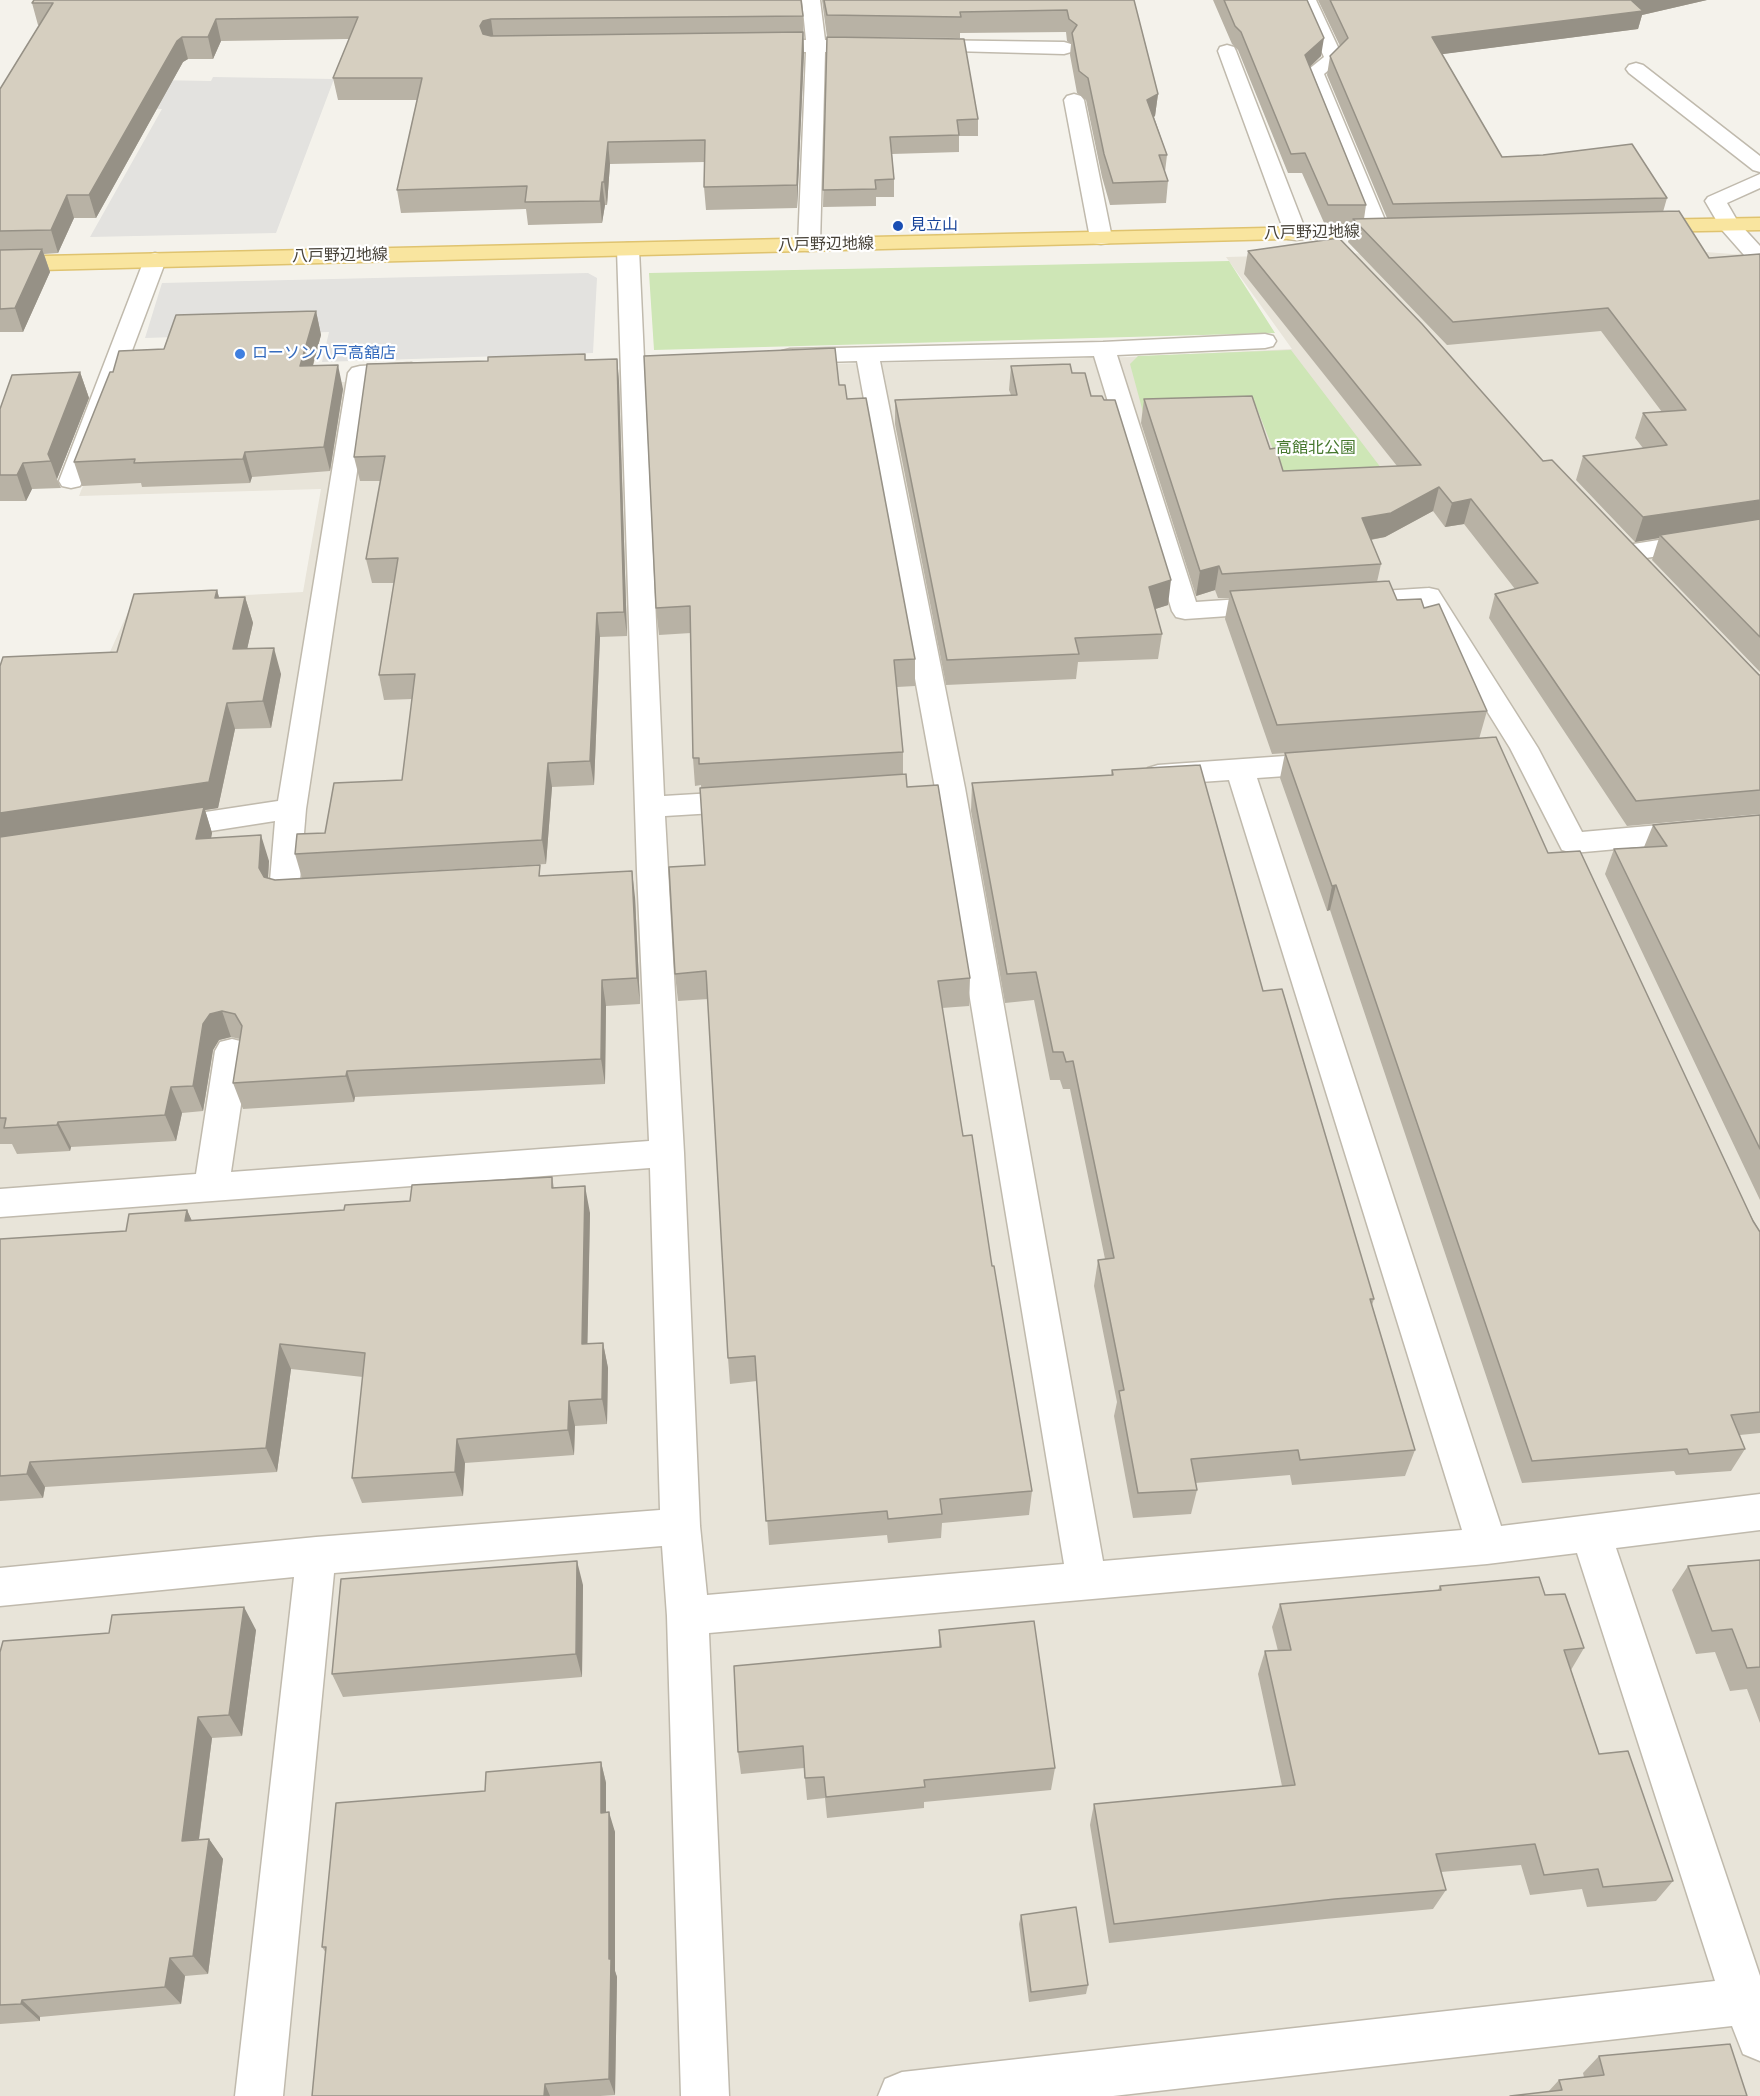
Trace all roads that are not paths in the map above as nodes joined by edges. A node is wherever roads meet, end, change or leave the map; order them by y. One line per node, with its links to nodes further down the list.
1 (811, 0): 3 (street)
2 (1307, 0): 15 (street)
3 (816, 45): 4 (street); 5 (street); 19 (street)
4 (744, 46)
5 (1064, 48)
6 (1227, 51): 17 (street)
7 (1636, 69): 9 (street)
8 (1074, 100): 18 (street)
9 (1760, 166)
10 (1760, 180): 12 (street)
11 (1760, 224): 12 (main road)
12 (1730, 225): 13 (main road); 22 (street)
13 (1625, 227)
14 (1414, 231): 15 (main road, 八戸野辺地線)
15 (1379, 232): 16 (main road, 八戸野辺地線)
16 (1324, 233): 17 (main road, 八戸野辺地線); 21 (street)
17 (1296, 234): 18 (main road, 八戸野辺地線)
18 (1101, 238): 19 (main road, 八戸野辺地線)
19 (809, 246): 20 (main road, 八戸野辺地線)
20 (628, 249): 23 (main road, 八戸野辺地線); 41 (street)
21 (1341, 252)
22 (1760, 259)
23 (155, 260): 24 (main road, 八戸野辺地線); 30 (street)
24 (0, 264)
25 (1265, 341): 26 (street)
26 (1103, 349): 27 (street); 34 (street)
27 (867, 354): 28 (street); 57 (street)
28 (773, 357)
29 (431, 370): 42 (street)
30 (71, 481)
31 (1760, 532): 32 (street)
32 (1627, 553)
33 (1325, 602): 35 (street)
34 (1290, 604)
35 (1524, 747): 36 (street); 45 (street)
36 (1489, 750)
37 (1358, 760): 38 (street)
38 (1240, 770): 39 (street); 55 (street)
39 (1136, 776)
40 (777, 799): 41 (street)
41 (650, 807): 49 (street)
42 (291, 809): 44 (street); 47 (street)
43 (1760, 826): 45 (street)
44 (140, 832)
45 (1573, 843): 46 (street)
46 (1588, 876)
47 (343, 889)
48 (232, 1051): 50 (street)
49 (667, 1152): 50 (street); 53 (street)
50 (211, 1187): 51 (street)
51 (0, 1203)
52 (1760, 1512): 54 (street)
53 (680, 1526): 56 (street); 59 (street)
54 (1591, 1533): 55 (street); 60 (street)
55 (1487, 1546): 57 (street)
56 (316, 1556): 58 (street); 61 (street)
57 (1087, 1581): 59 (street)
58 (0, 1587)
59 (688, 1616): 62 (street)
60 (1753, 2019): 63 (street)
61 (259, 2096)
62 (705, 2096)
63 (902, 2096)

